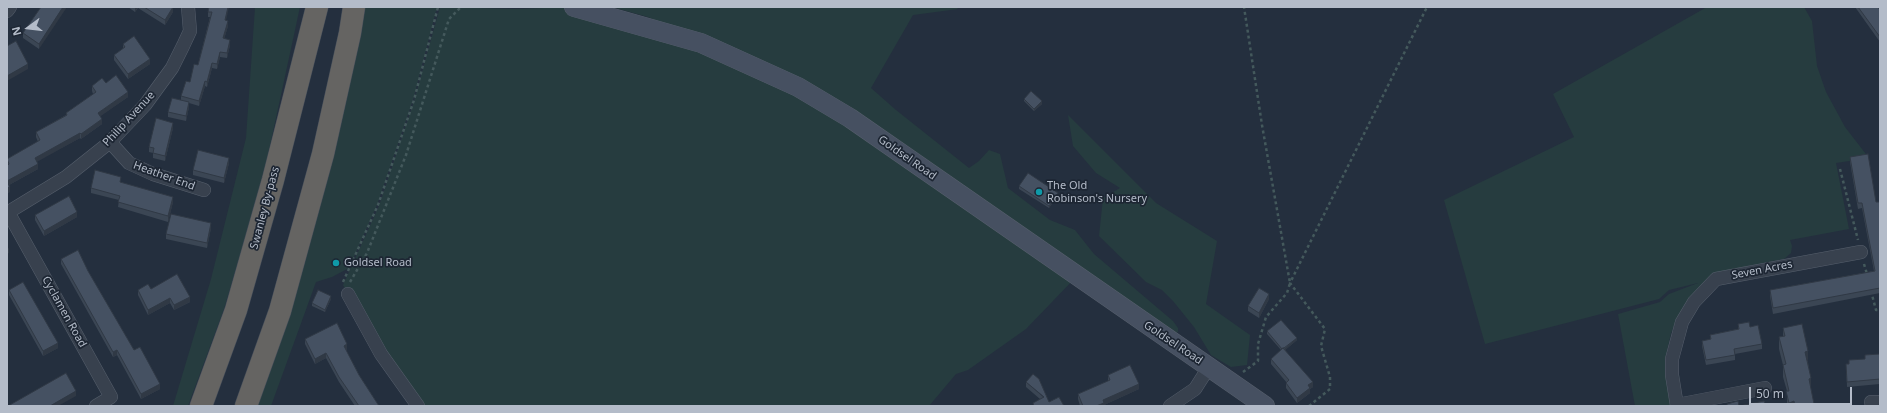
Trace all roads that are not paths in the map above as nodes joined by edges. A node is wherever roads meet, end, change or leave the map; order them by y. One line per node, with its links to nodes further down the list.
1 (10, 7): 6 (street)
2 (188, 7): 7 (street, Philip Avenue)
3 (317, 7): 16 (highway, Swanley By-pass)
4 (354, 7): 17 (highway)
5 (574, 7): 12 (main road, Goldsel Road)
6 (7, 11)
7 (110, 142): 8 (street, Heather End); 9 (street, Philip Avenue)
8 (204, 190)
9 (8, 212): 15 (street, Cyclamen Road)
10 (1861, 252): 14 (street, Seven Acres)
11 (345, 289): 18 (street)
12 (1209, 367): 19 (street); 20 (main road, Goldsel Road)
13 (1764, 388): 14 (street, Seven Acres)
14 (1677, 405)
15 (96, 406)
16 (200, 406)
17 (246, 406)
18 (418, 406)
19 (1170, 406)
20 (1265, 406)

